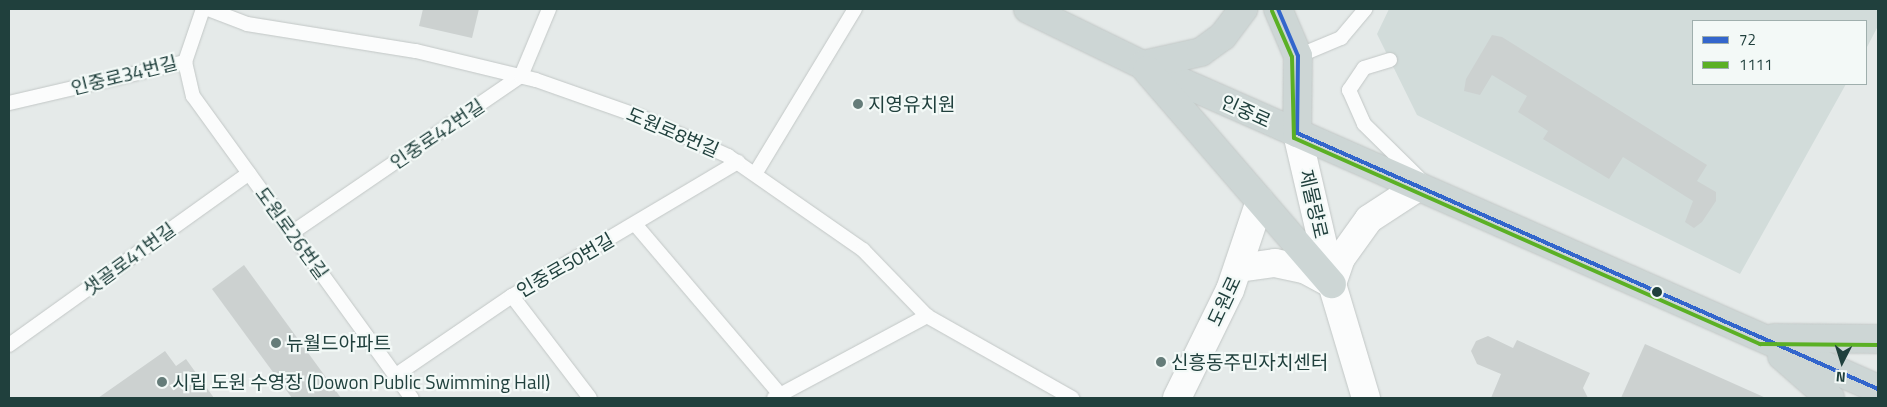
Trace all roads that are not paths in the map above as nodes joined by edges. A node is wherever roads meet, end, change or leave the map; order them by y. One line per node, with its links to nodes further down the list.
1 (203, 9): 11 (lane, 인중로34번길)
2 (208, 9): 13 (lane, 도원로8번길)
3 (549, 9): 13 (lane)
4 (855, 9): 18 (lane)
5 (1028, 9): 12 (main road, 인중로)
6 (1243, 9): 12 (main road)
7 (1278, 9): 9 (main road, 제물량로)
8 (1365, 9): 9 (lane)
9 (1298, 56): 15 (main road, 제물량로)
10 (1390, 60): 19 (lane)
11 (185, 62): 14 (lane, 인중로34번길); 17 (lane, 도원로26번길)
12 (1143, 65): 15 (main road, 인중로); 20 (main road)
13 (521, 76): 16 (lane, 도원로8번길); 22 (lane, 인중로42번길)
14 (9, 103)
15 (1297, 133): 19 (main road, 인중로); 24 (main road, 제물량로)
16 (738, 162): 18 (lane, 도원로8번길); 21 (lane, 인중로50번길)
17 (249, 173): 22 (lane, 도원로26번길); 29 (lane, 샛골로41번길)
18 (755, 174): 26 (lane, 도원로8번길)
19 (1427, 191): 24 (main road); 27 (main road, 인중로)
20 (1260, 201): 23 (main road, 도원로); 24 (main road)
21 (635, 224): 25 (lane, 인중로50번길); 32 (lane)
22 (292, 232): 30 (lane, 도원로26번길)
23 (1239, 268): 24 (main road); 36 (main road, 도원로)
24 (1332, 284): 37 (main road, 제물량로)
25 (512, 296): 30 (lane, 인중로50번길); 34 (lane)
26 (927, 316): 32 (lane); 35 (lane, 도원로8번길)
27 (1762, 338): 28 (main road); 31 (main road, 인중로); 38 (main road)
28 (1878, 339)
29 (9, 345)
30 (396, 375): 33 (lane, 도원로26번길)
31 (1878, 389)
32 (779, 397)
33 (412, 398)
34 (590, 398)
35 (1072, 398)
36 (1177, 398)
37 (1366, 398)
38 (1830, 398)

